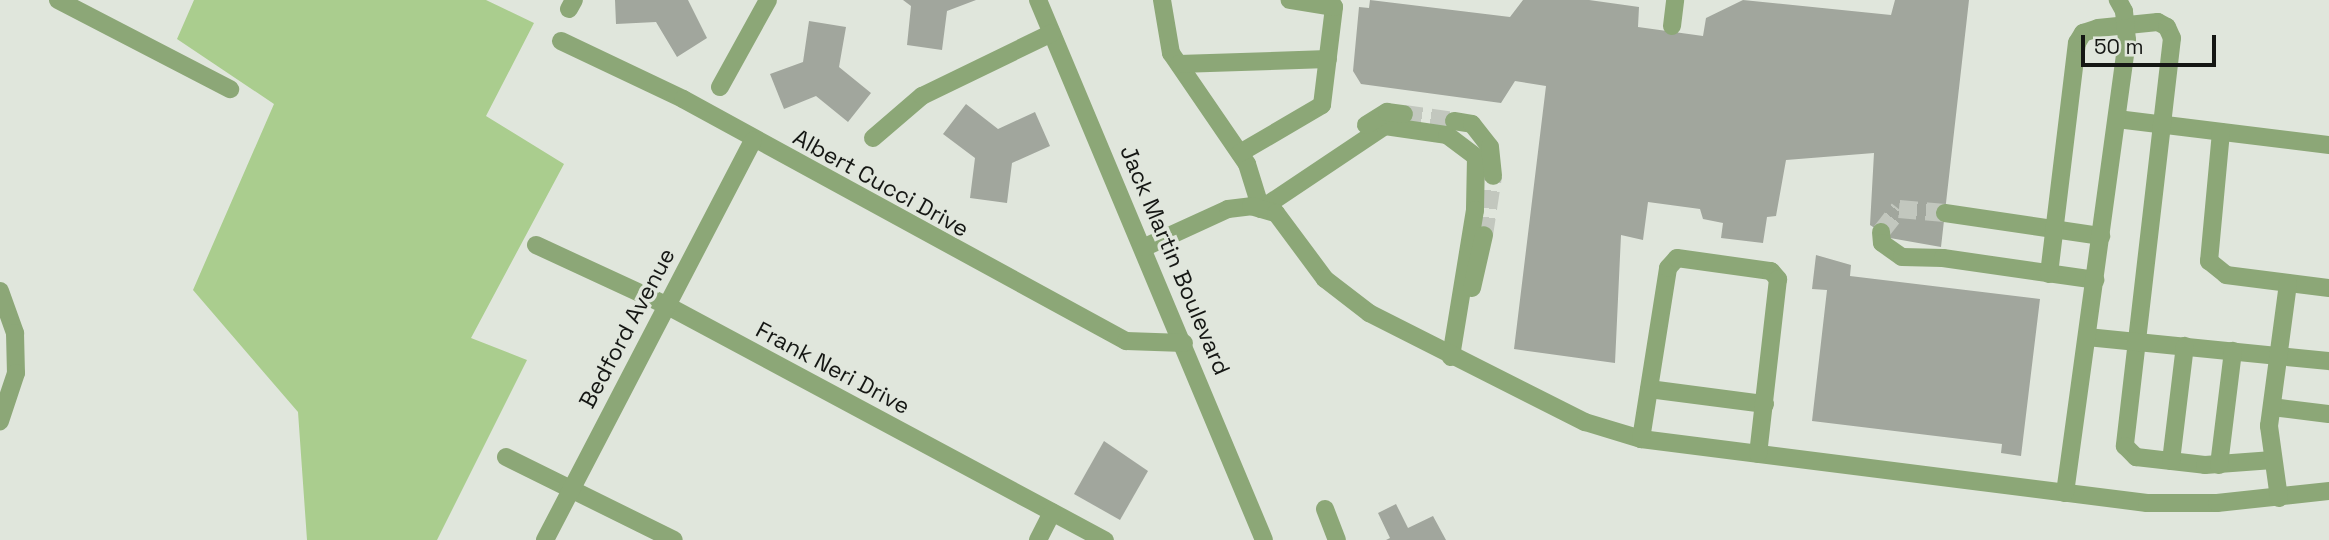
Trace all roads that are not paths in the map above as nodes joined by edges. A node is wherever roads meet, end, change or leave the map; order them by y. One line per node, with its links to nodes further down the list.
1 (58, 0): 15 (street)
2 (768, 0): 14 (street)
3 (1038, 0): 10 (street, Jack Martin Boulevard)
4 (1162, 0): 13 (street)
5 (1290, 0): 12 (street)
6 (1675, 0): 9 (street)
7 (2118, 0): 8 (street)
8 (2126, 24): 17 (street); 19 (street); 29 (street)
9 (1672, 26)
10 (1052, 33): 21 (street); 34 (street, Jack Martin Boulevard)
11 (561, 41): 22 (street, Albert Cucci Drive)
12 (1328, 59): 13 (street); 25 (street)
13 (1179, 64): 25 (street)
14 (720, 87)
15 (230, 89)
16 (1404, 114): 23 (street)
17 (2117, 120): 19 (street); 32 (street)
18 (1454, 121): 26 (street)
19 (2160, 124): 20 (street); 43 (street)
20 (2221, 132): 24 (street); 37 (street)
21 (873, 138)
22 (753, 141): 40 (street, Bedford Avenue); 44 (street, Albert Cucci Drive)
23 (1361, 142): 27 (street); 41 (street)
24 (2329, 145)
25 (1240, 153): 27 (street)
26 (1493, 176)
27 (1261, 209): 34 (street); 48 (street)
28 (1945, 213): 29 (street)
29 (2054, 230): 32 (street); 35 (street)
30 (1881, 232): 35 (street)
31 (1484, 235): 41 (street)
32 (2101, 236): 36 (street)
33 (536, 245): 40 (street, Frank Neri Drive)
34 (1145, 247): 44 (street, Jack Martin Boulevard)
35 (2049, 274): 36 (street)
36 (2095, 280): 42 (street)
37 (2288, 283): 38 (street); 47 (street)
38 (2329, 288)
39 (0, 291): 54 (street)
40 (666, 305): 61 (street, Bedford Avenue); 66 (street, Frank Neri Drive)
41 (1460, 305): 48 (street)
42 (2087, 337): 43 (street); 63 (street)
43 (2134, 341): 45 (street); 59 (street)
44 (1184, 343): 71 (street, Jack Martin Boulevard)
45 (2185, 346): 46 (street); 59 (street)
46 (2233, 351): 47 (street); 60 (street)
47 (2279, 355): 49 (street); 52 (street)
48 (1451, 357): 55 (street)
49 (2329, 361)
50 (1649, 389): 51 (street); 51 (street); 55 (street)
51 (1765, 404): 56 (street)
52 (2272, 407): 53 (street); 58 (street)
53 (2329, 414)
54 (0, 421)
55 (1641, 439): 56 (street)
56 (1758, 454): 63 (street)
57 (506, 457): 61 (street)
58 (2273, 460): 60 (street); 64 (street)
59 (2171, 461): 60 (street)
60 (2219, 465)
61 (572, 487): 67 (street, Bedford Avenue); 68 (street)
62 (2329, 491): 64 (street)
63 (2065, 494): 64 (street)
64 (2279, 498)
65 (1325, 509): 72 (street)
66 (1052, 512): 69 (street); 70 (street, Frank Neri Drive)
67 (545, 540)
68 (674, 540)
69 (1038, 540)
70 (1105, 540)
71 (1264, 540)
72 (1337, 540)

